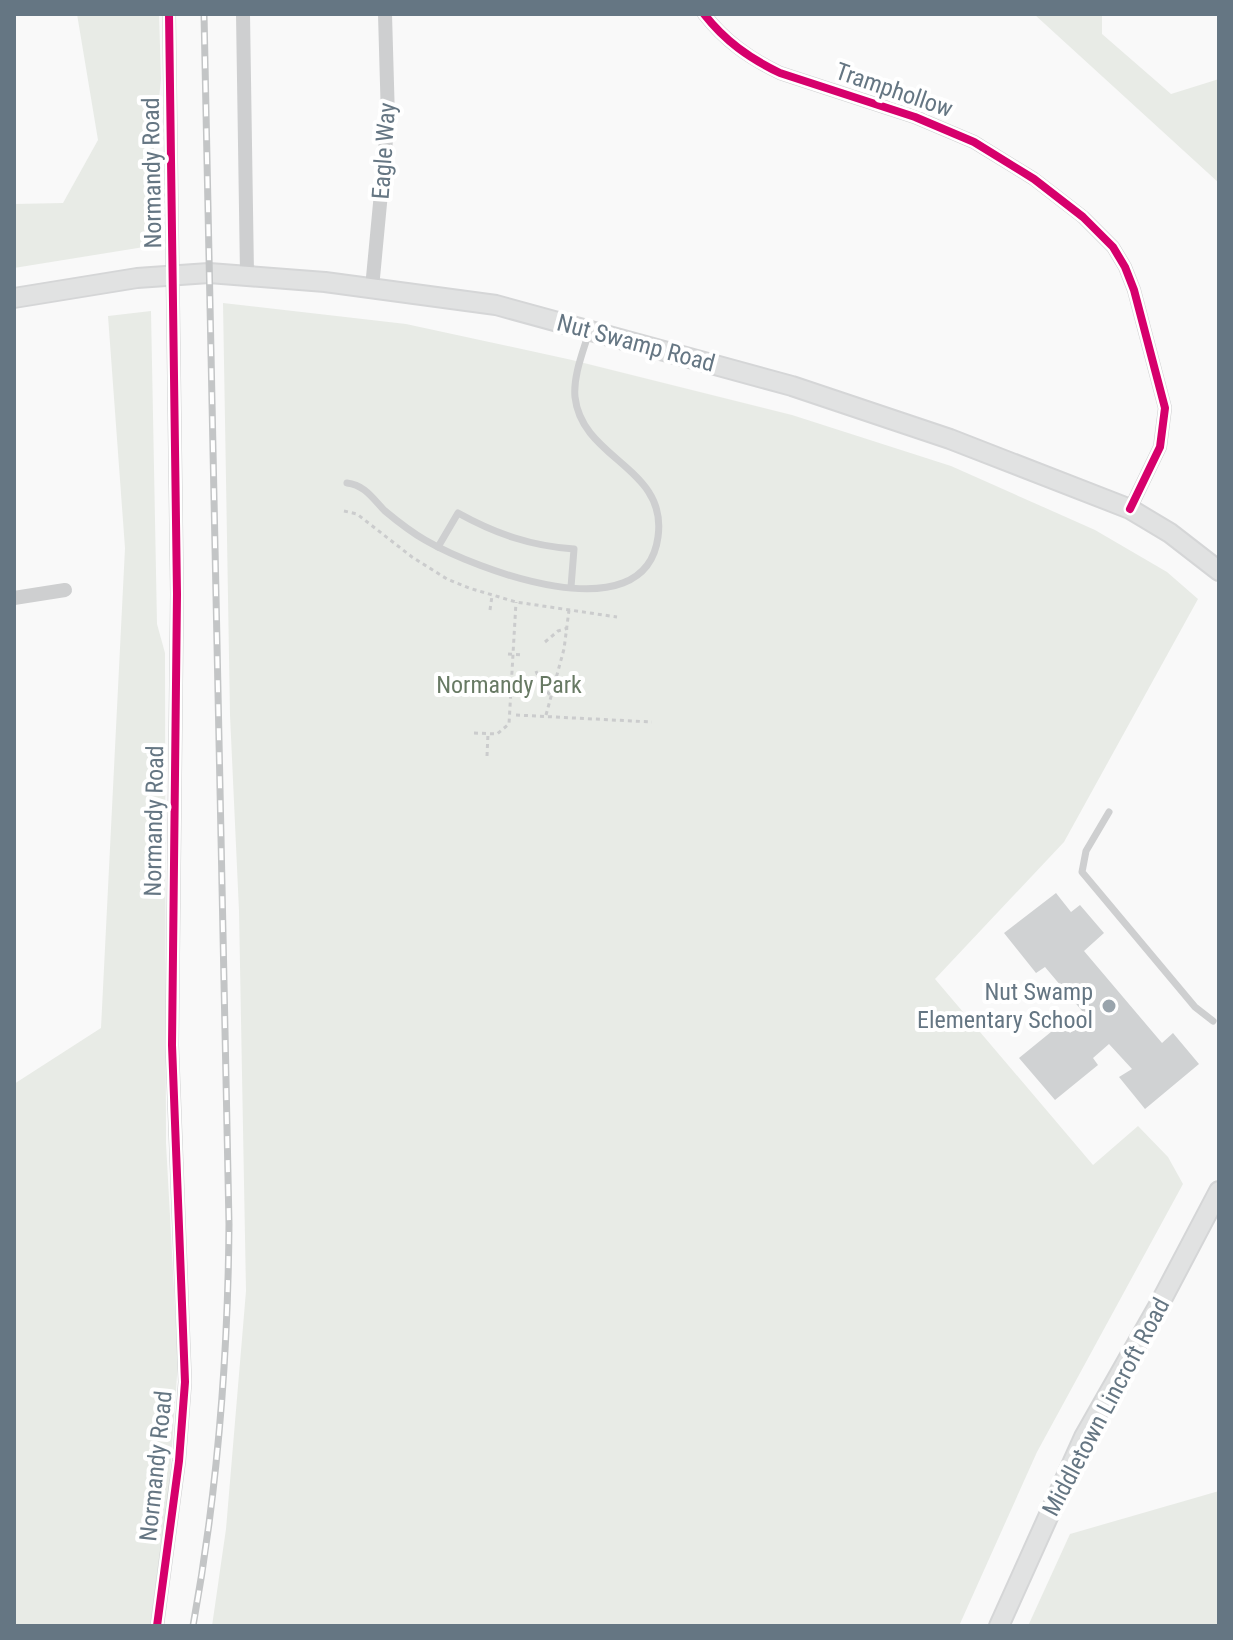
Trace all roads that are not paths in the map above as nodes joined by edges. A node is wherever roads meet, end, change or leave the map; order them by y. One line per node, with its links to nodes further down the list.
1 (169, 14): 5 (street, Normandy Road)
2 (243, 14): 6 (street)
3 (385, 14): 7 (street, Eagle Way)
4 (704, 14): 11 (street, Tramphollow)
5 (174, 274): 6 (main road, Nut Swamp Road); 8 (main road, Nut Swamp Road); 20 (street, Normandy Road)
6 (247, 274): 7 (main road, Nut Swamp Road)
7 (372, 288): 9 (main road, Nut Swamp Road)
8 (14, 298)
9 (590, 330): 11 (main road, Nut Swamp Road); 14 (lane)
10 (347, 483): 12 (lane)
11 (1130, 509): 13 (main road, Nut Swamp Road)
12 (438, 547): 14 (lane); 14 (lane)
13 (1219, 571)
14 (571, 587)
15 (65, 590): 16 (street)
16 (14, 598)
17 (1109, 812): 18 (lane)
18 (1213, 1021)
19 (1219, 1191): 21 (main road, Middletown Lincroft Road)
20 (157, 1626)
21 (999, 1626)

